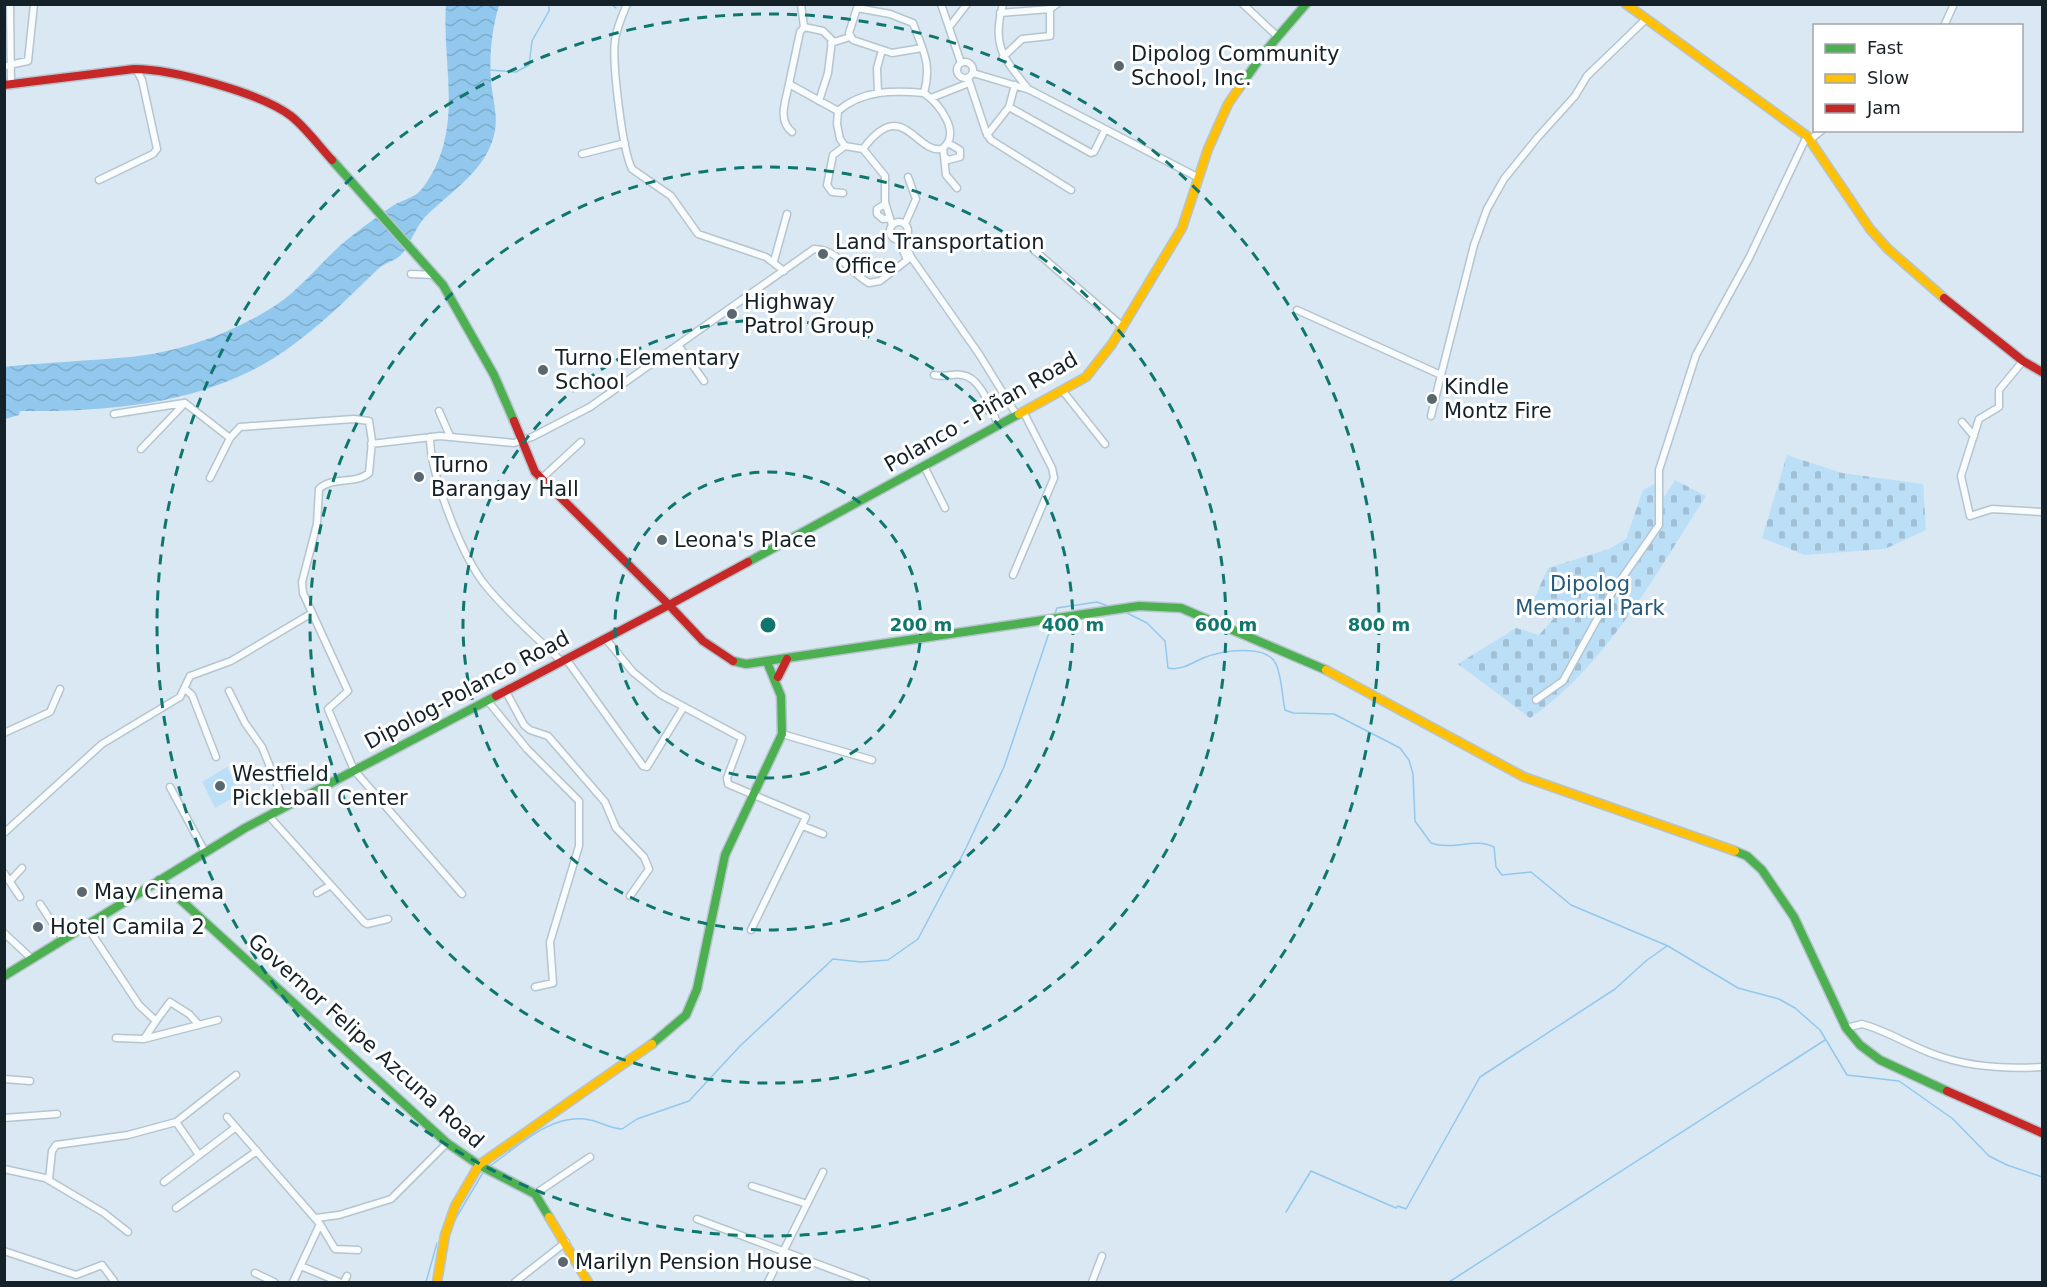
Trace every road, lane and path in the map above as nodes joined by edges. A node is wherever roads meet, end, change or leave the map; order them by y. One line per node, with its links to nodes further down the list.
1 (10, 4): 26 (street)
2 (34, 4): 26 (street)
3 (627, 4): 44 (street)
4 (801, 4): 18 (street)
5 (941, 4): 17 (street)
6 (967, 4): 17 (street)
7 (1003, 4): 14 (street)
8 (1243, 4): 20 (street)
9 (1306, 4): 20 (main road, Polanco - Piñan Road)
10 (1954, 4): 16 (street)
11 (1631, 6): 15 (main road)
12 (1049, 7): 13 (street); 24 (street)
13 (1026, 8): 14 (street)
14 (1000, 13): 24 (street)
15 (1646, 19): 43 (main road); 74 (street)
16 (1945, 24)
17 (950, 26): 25 (street)
18 (804, 27): 21 (street); 29 (street)
19 (850, 37): 21 (street); 22 (street); 23 (street)
20 (1278, 37): 51 (main road, Polanco - Piñan Road)
21 (831, 43): 36 (street)
22 (922, 48): 23 (street); 34 (street)
23 (882, 50): 33 (street)
24 (1003, 57): 32 (street)
25 (961, 63): 28 (street); 28 (street)
26 (8, 66): 30 (street)
27 (136, 69): 30 (main road); 52 (street); 67 (main road)
28 (970, 78): 31 (street); 35 (street); 42 (street)
29 (789, 84): 36 (street); 40 (street)
30 (8, 85)
31 (1015, 85): 32 (street); 37 (street)
32 (1030, 90): 39 (street)
33 (878, 93): 34 (street); 38 (street)
34 (924, 93): 35 (street)
35 (931, 98): 46 (street)
36 (819, 101): 38 (street)
37 (1009, 107): 39 (street); 42 (street)
38 (838, 111): 45 (street)
39 (1105, 130): 51 (street)
40 (792, 132)
41 (1818, 132): 43 (street)
42 (987, 135): 54 (street)
43 (1808, 138): 71 (main road); 111 (street)
44 (626, 143): 48 (street); 64 (street)
45 (845, 146): 47 (street); 55 (street)
46 (946, 146): 47 (street); 49 (street); 49 (street)
47 (863, 149): 56 (street)
48 (582, 154)
49 (944, 156): 53 (street)
50 (908, 177): 59 (street)
51 (1198, 178): 69 (main road, Polanco - Piñan Road)
52 (99, 180)
53 (957, 188)
54 (1071, 190)
55 (843, 193)
56 (885, 204): 58 (street); 58 (street)
57 (787, 214): 64 (street)
58 (890, 218): 60 (street)
59 (904, 224): 60 (street); 61 (street)
60 (892, 225): 61 (street)
61 (901, 239): 63 (street)
62 (1034, 250): 69 (street)
63 (909, 258): 65 (street); 79 (street)
64 (774, 261): 65 (street)
65 (784, 271): 70 (street)
66 (411, 274): 67 (street)
67 (436, 275): 88 (main road)
68 (1297, 310): 74 (street)
69 (1123, 327): 76 (main road, Polanco - Piñan Road)
70 (678, 345): 75 (street); 88 (street)
71 (2023, 361): 72 (main road); 85 (street)
72 (2043, 372)
73 (934, 375): 83 (street)
74 (1442, 375): 81 (street)
75 (704, 381)
76 (1062, 390): 79 (main road, Polanco - Piñan Road); 91 (street)
77 (185, 403): 80 (street); 87 (street); 92 (street)
78 (440, 411): 84 (street)
79 (1019, 413): 83 (main road, Polanco - Piñan Road); 98 (street)
80 (114, 414)
81 (1431, 416)
82 (1962, 422): 85 (street)
83 (999, 424): 93 (main road, Polanco - Piñan Road)
84 (450, 436): 86 (street); 88 (street)
85 (1974, 436): 97 (street)
86 (430, 437): 90 (street); 103 (street)
87 (230, 438): 90 (street); 94 (street)
88 (520, 442): 95 (main road)
89 (581, 442): 95 (street)
90 (371, 444): 100 (street)
91 (1105, 444)
92 (141, 449)
93 (924, 466): 96 (street); 99 (main road, Polanco - Piñan Road)
94 (210, 478)
95 (542, 478): 99 (main road)
96 (945, 508)
97 (2043, 512)
98 (1013, 575)
99 (669, 604): 101 (main road, Dipolog-Polanco Road); 104 (main road)
100 (312, 613): 107 (street); 117 (street)
101 (605, 638): 103 (main road, Dipolog-Polanco Road); 112 (street)
102 (787, 659): 104 (main road); 105 (main road); 147 (main road)
103 (563, 660): 108 (main road, Dipolog-Polanco Road); 112 (street)
104 (767, 662): 105 (main road)
105 (778, 677): 114 (main road)
106 (60, 689): 113 (street)
107 (185, 689): 115 (street); 123 (street)
108 (505, 689): 110 (main road, Dipolog-Polanco Road); 133 (street)
109 (230, 691): 120 (street)
110 (486, 699): 117 (main road, Dipolog-Polanco Road); 143 (street)
111 (1536, 700)
112 (683, 708): 119 (street)
113 (4, 733)
114 (782, 734): 116 (street); 119 (main road)
115 (216, 757)
116 (872, 760)
117 (354, 770): 120 (main road, Dipolog-Polanco Road); 132 (street)
118 (170, 787): 125 (street)
119 (753, 795): 122 (street); 164 (main road)
120 (286, 806): 121 (main road, Dipolog-Polanco Road)
121 (268, 815): 125 (main road, Dipolog-Polanco Road); 130 (street)
122 (802, 826): 124 (street); 138 (street)
123 (4, 833)
124 (823, 834)
125 (205, 852): 129 (main road, Dipolog-Polanco Road)
126 (22, 868): 128 (street)
127 (4, 873): 128 (street)
128 (10, 880): 134 (street)
129 (159, 880): 137 (main road, Dipolog-Polanco Road); 160 (main road, Governor Felipe Azcuna Road)
130 (331, 885): 131 (street); 136 (street)
131 (317, 893)
132 (462, 894)
133 (630, 896)
134 (20, 897)
135 (40, 904): 140 (street)
136 (388, 919)
137 (86, 925): 140 (main road, Dipolog-Polanco Road); 145 (street)
138 (751, 930)
139 (4, 933): 141 (street)
140 (63, 939): 141 (main road, Dipolog-Polanco Road)
141 (32, 959): 142 (main road, Dipolog-Polanco Road)
142 (4, 976)
143 (535, 987)
144 (219, 1020): 146 (street)
145 (156, 1021): 146 (street); 149 (street)
146 (199, 1025): 149 (street)
147 (1846, 1028): 150 (street); 159 (main road)
148 (116, 1038): 149 (street)
149 (144, 1039)
150 (2043, 1067)
151 (236, 1075): 157 (street)
152 (4, 1079): 153 (street)
153 (30, 1081)
154 (57, 1114): 156 (street)
155 (228, 1117): 158 (street)
156 (4, 1119)
157 (176, 1122): 162 (street); 167 (street)
158 (236, 1127): 161 (street); 162 (street)
159 (2043, 1133)
160 (447, 1143): 164 (main road, Governor Felipe Azcuna Road); 174 (street)
161 (257, 1151): 172 (street); 174 (street)
162 (199, 1155): 168 (street)
163 (590, 1157): 170 (street)
164 (485, 1168): 170 (main road, Governor Felipe Azcuna Road); 188 (main road)
165 (5, 1172): 167 (street)
166 (823, 1172): 171 (street)
167 (48, 1180): 175 (street)
168 (164, 1182)
169 (752, 1186): 171 (street)
170 (535, 1194): 176 (main road, Governor Felipe Azcuna Road)
171 (807, 1204): 179 (street)
172 (176, 1208)
173 (697, 1220): 179 (street)
174 (318, 1221): 177 (street); 181 (street)
175 (128, 1232)
176 (566, 1242): 189 (street); 190 (main road, Governor Felipe Azcuna Road)
177 (358, 1250)
178 (4, 1251): 184 (street)
179 (783, 1253): 191 (street); 192 (street)
180 (1102, 1256): 193 (street)
181 (301, 1266): 186 (street); 187 (street)
182 (255, 1273): 185 (street)
183 (347, 1275): 187 (street)
184 (114, 1281)
185 (274, 1282)
186 (293, 1282)
187 (341, 1282)
188 (437, 1282)
189 (515, 1282)
190 (588, 1282)
191 (768, 1282)
192 (866, 1282)
193 (1092, 1282)

